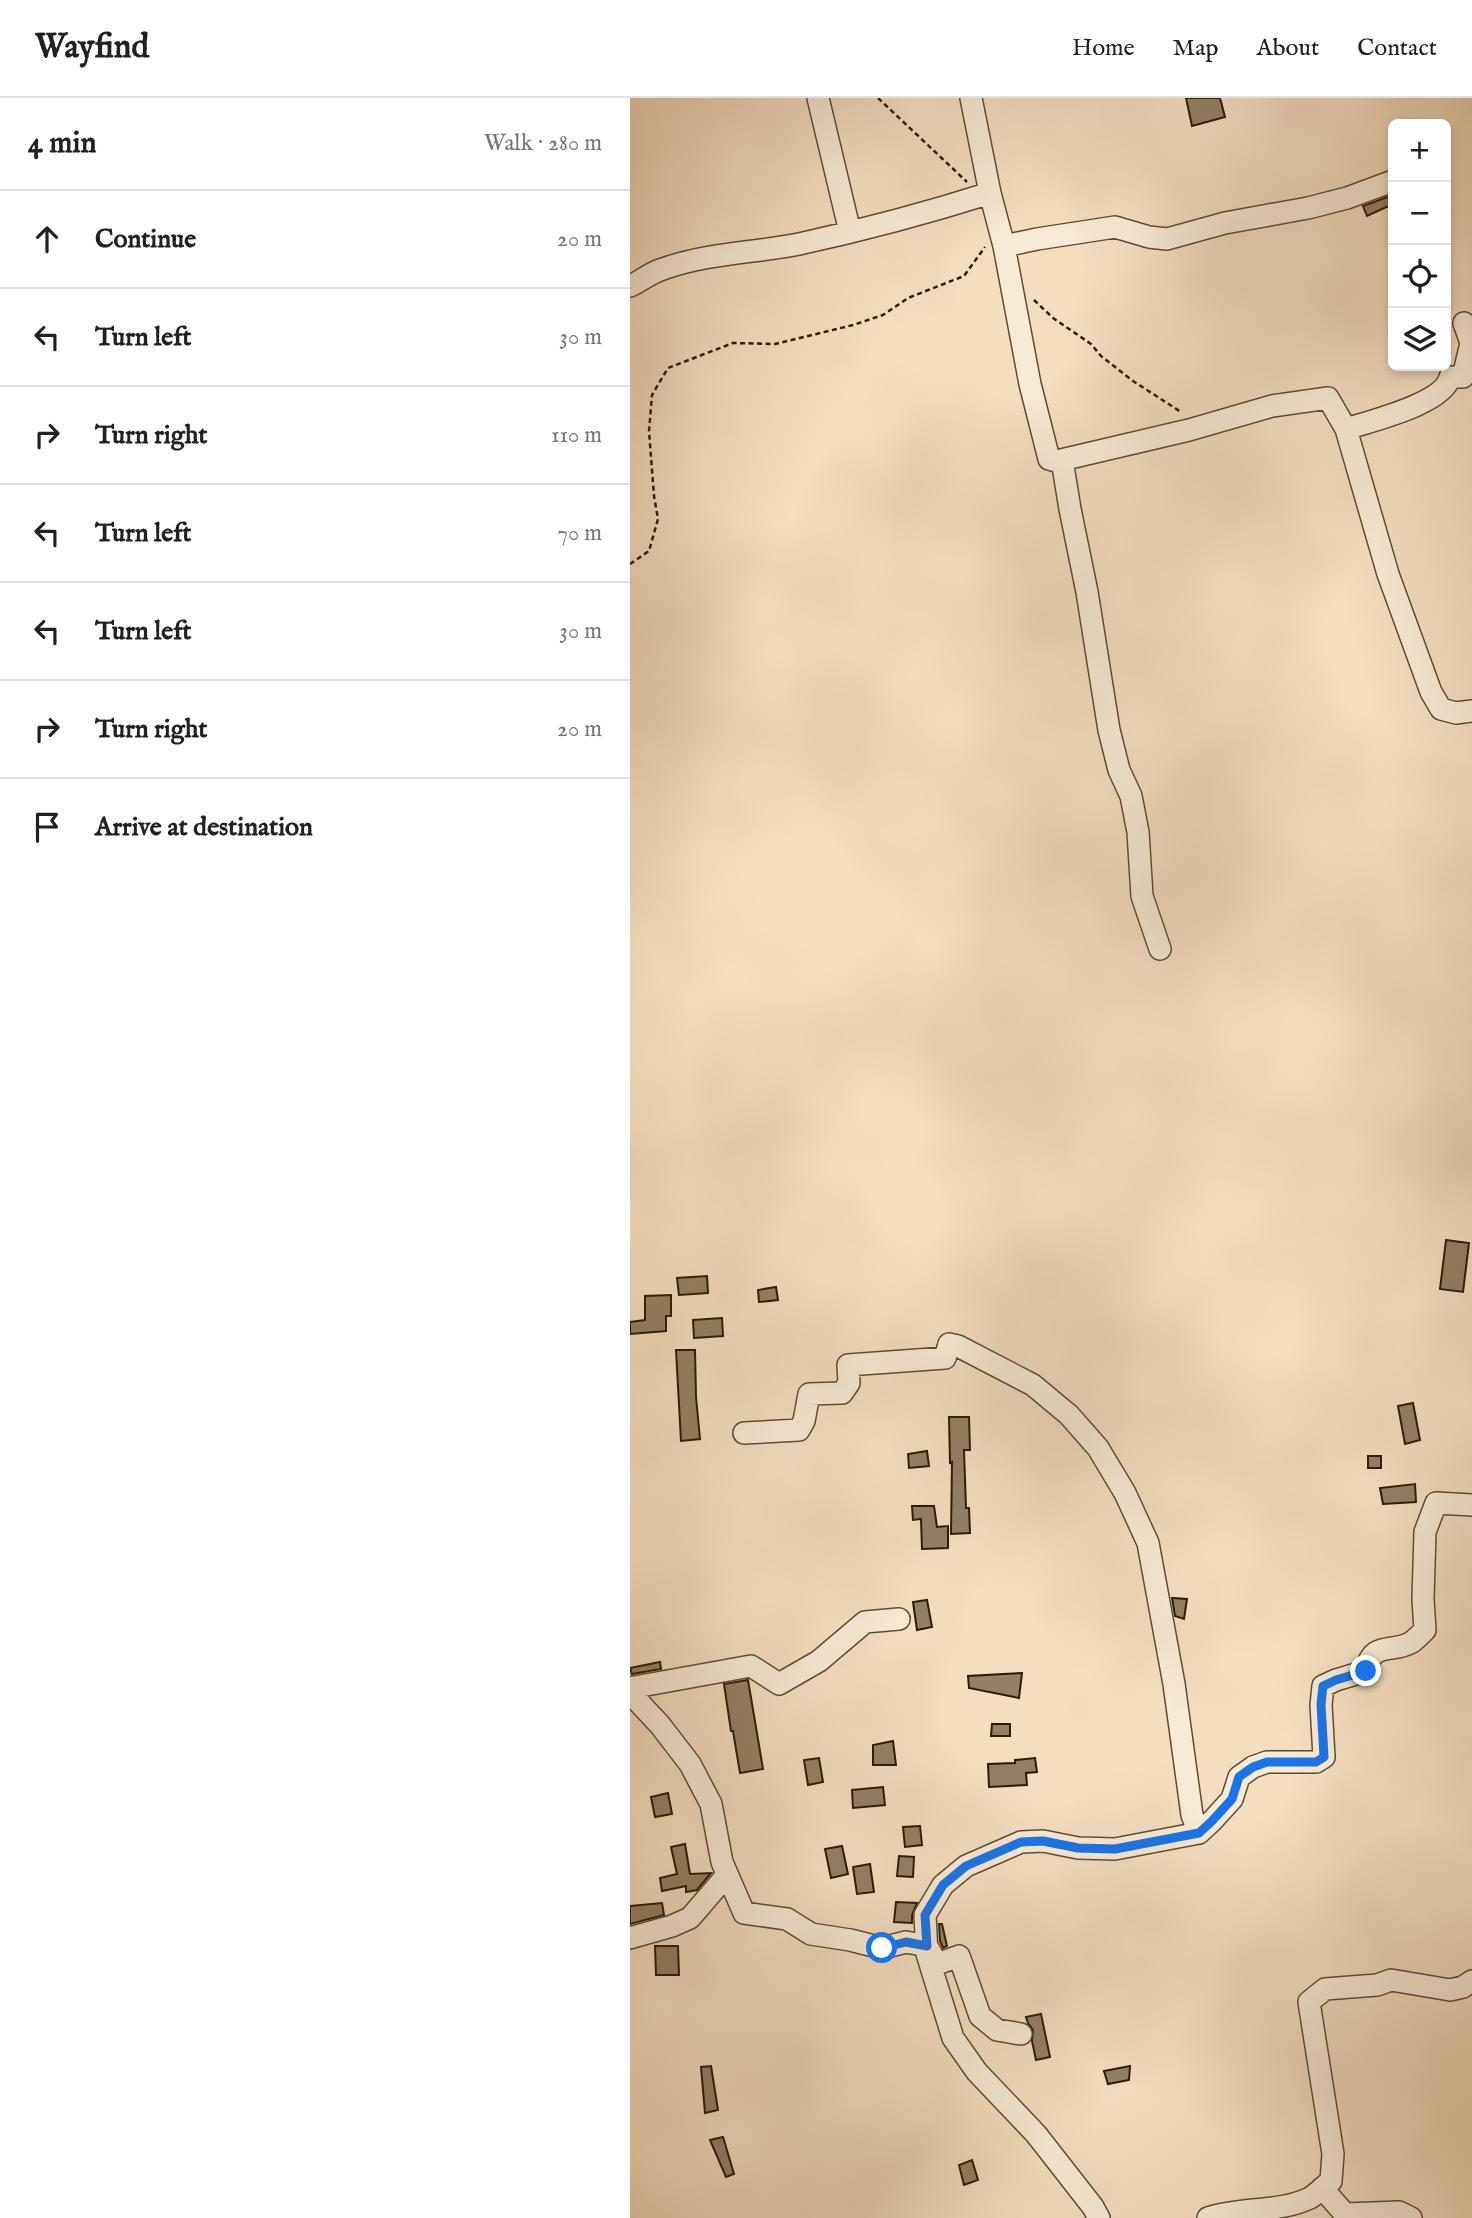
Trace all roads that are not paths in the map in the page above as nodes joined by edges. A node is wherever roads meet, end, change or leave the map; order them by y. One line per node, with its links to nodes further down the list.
1 (818, 98): 5 (street)
2 (971, 98): 4 (street)
3 (1390, 182): 6 (street)
4 (990, 193): 5 (street); 6 (street)
5 (850, 232): 7 (street)
6 (995, 246): 10 (street)
7 (630, 286)
8 (1464, 323): 9 (street)
9 (1346, 429): 10 (street); 11 (street)
10 (1062, 460): 12 (street)
11 (1472, 711)
12 (1160, 949)
13 (744, 1433): 17 (street)
14 (1472, 1504): 17 (street)
15 (899, 1619): 16 (street)
16 (630, 1691): 18 (street)
17 (1199, 1833): 20 (street)
18 (727, 1875): 19 (street); 20 (street)
19 (630, 1938)
20 (927, 1946): 22 (street); 24 (street)
21 (1472, 1981): 23 (street)
22 (1021, 2034)
23 (1322, 2188): 25 (street); 26 (street)
24 (1099, 2218)
25 (1208, 2218)
26 (1411, 2218)

